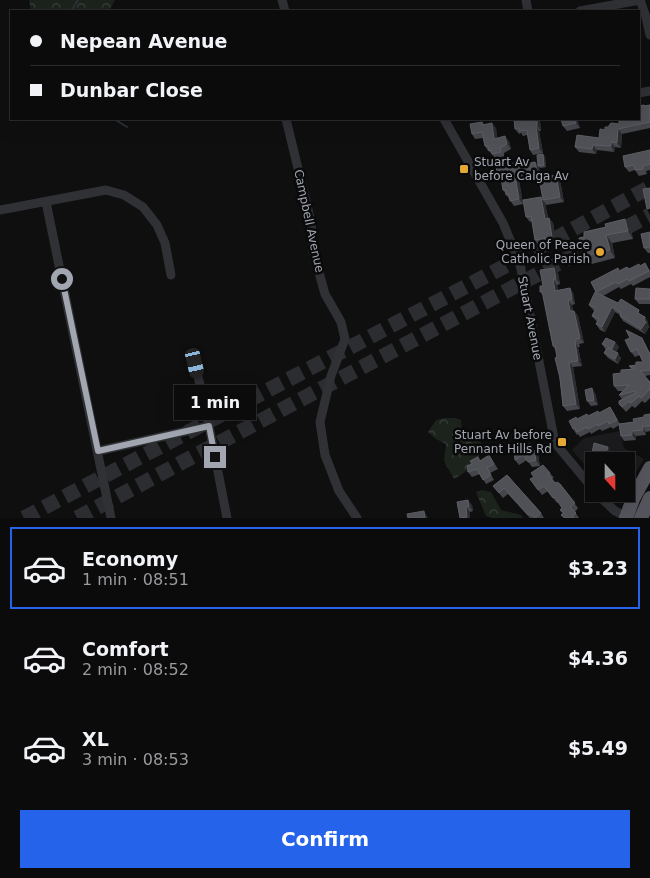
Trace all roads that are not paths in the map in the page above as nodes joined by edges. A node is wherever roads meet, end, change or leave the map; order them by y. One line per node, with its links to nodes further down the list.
1 (640, 0): 2 (street); 3 (street)
2 (585, 10)
3 (650, 35)
4 (286, 120): 18 (street, Campbell Avenue)
5 (445, 120): 13 (street, Stuart Avenue)
6 (46, 202): 7 (street); 8 (street); 11 (street)
7 (0, 207)
8 (171, 275)
9 (195, 363): 10 (street)
10 (209, 426): 11 (street); 17 (street)
11 (98, 451): 16 (street)
12 (650, 468): 19 (highway)
13 (585, 479)
14 (650, 498): 20 (highway)
15 (605, 502): 19 (street)
16 (111, 518)
17 (227, 518)
18 (356, 518)
19 (627, 518)
20 (640, 518)

